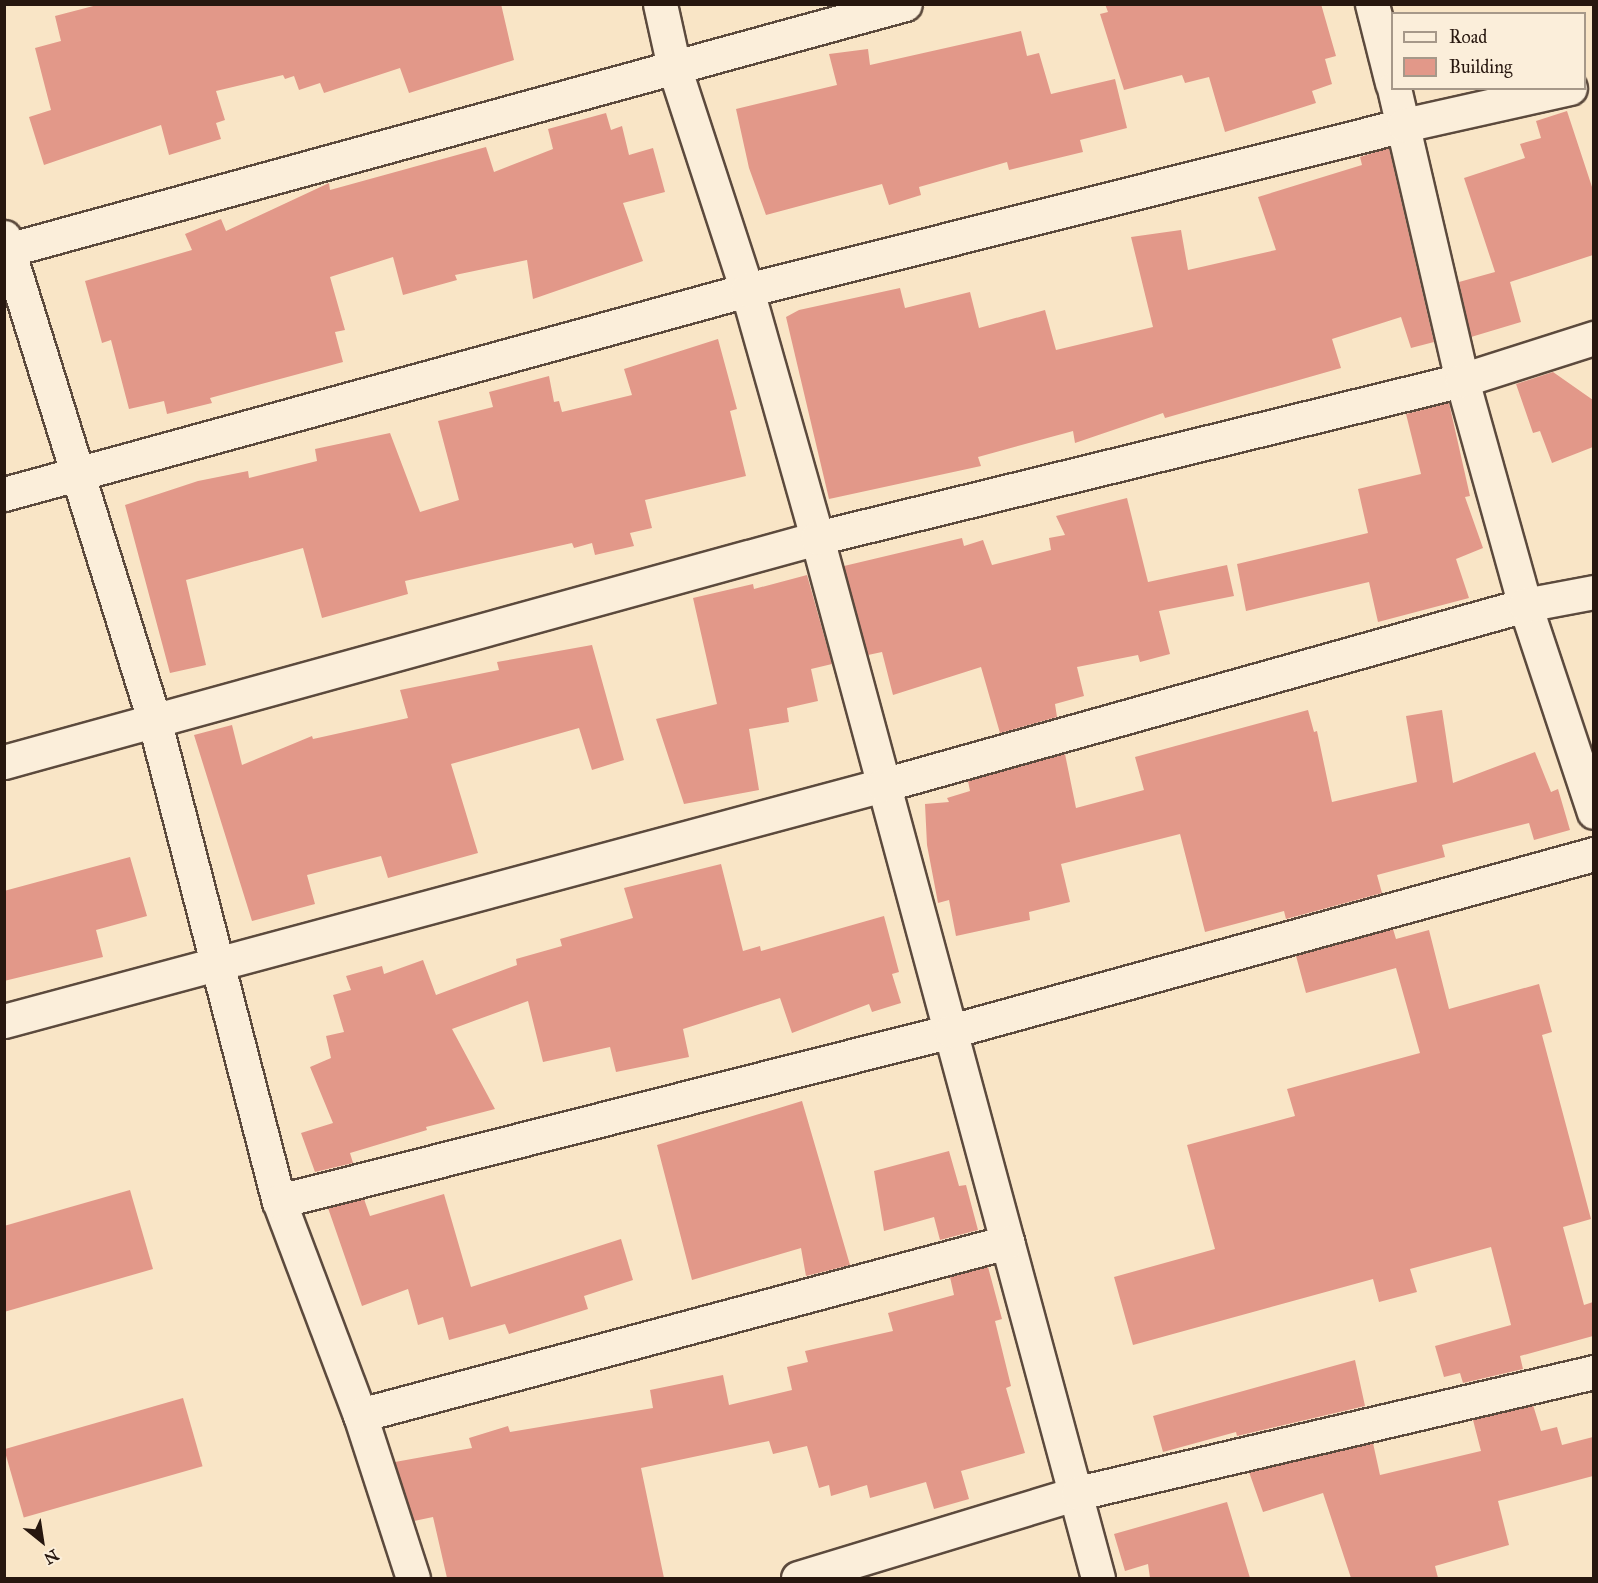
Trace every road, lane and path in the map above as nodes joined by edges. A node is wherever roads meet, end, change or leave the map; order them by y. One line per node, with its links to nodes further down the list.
1 (660, 4): 4 (street)
2 (905, 4): 4 (street)
3 (1372, 4): 5 (street)
4 (674, 67): 9 (street); 10 (street)
5 (1391, 79)
6 (1395, 90): 8 (street)
7 (1561, 90): 8 (street)
8 (1404, 125): 10 (street); 12 (street)
9 (6, 246): 13 (street)
10 (747, 290): 13 (street); 15 (street)
11 (1593, 338): 12 (street)
12 (1462, 380): 15 (street); 17 (street)
13 (78, 473): 14 (street); 18 (street)
14 (4, 494)
15 (817, 538): 18 (street); 20 (street)
16 (1593, 592): 17 (street)
17 (1525, 605): 20 (street); 21 (street)
18 (155, 723): 19 (street); 23 (street)
19 (4, 762)
20 (883, 785): 23 (street); 25 (street)
21 (1593, 812)
22 (1593, 854): 25 (street)
23 (215, 966): 24 (street); 26 (street)
24 (4, 1021)
25 (951, 1030): 26 (street); 27 (street)
26 (279, 1202): 29 (street)
27 (1007, 1242): 29 (street); 30 (street)
28 (1593, 1372): 30 (street)
29 (360, 1415): 31 (street)
30 (1078, 1493): 32 (street); 33 (street)
31 (413, 1578)
32 (798, 1578)
33 (1098, 1578)

